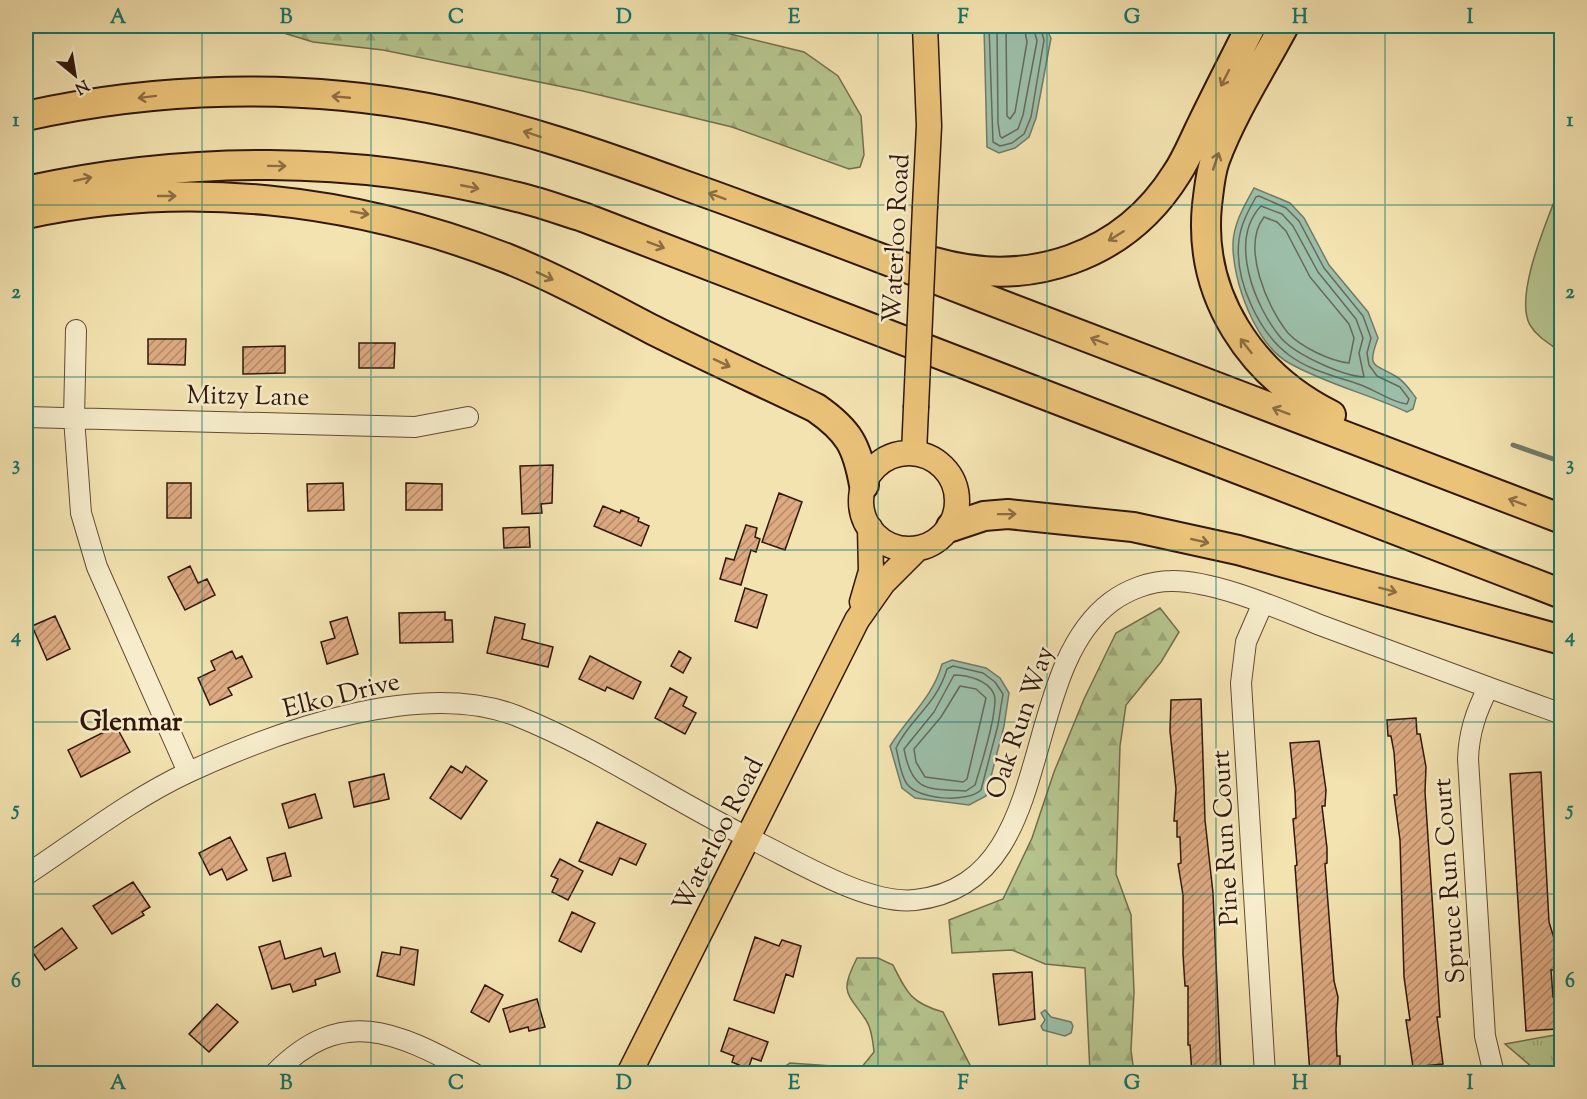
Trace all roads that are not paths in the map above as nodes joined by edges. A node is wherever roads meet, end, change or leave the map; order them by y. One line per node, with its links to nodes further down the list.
1 (926, 26): 12 (main road, Waterloo Road, bridge)
2 (1251, 26): 7 (highway, one-way to 7)
3 (1284, 26): 13 (highway, one-way to 3)
4 (26, 116): 7 (highway, one-way to 4)
5 (26, 191): 19 (highway, one-way to 19)
6 (26, 214): 14 (highway, one-way to 14)
7 (772, 216): 13 (highway, one-way to 7)
8 (76, 330): 11 (street)
9 (26, 417): 11 (street, Mitzy Lane)
10 (468, 417): 11 (street, Mitzy Lane)
11 (74, 418): 25 (street)
12 (914, 453): 14 (main road); 16 (main road)
13 (1473, 484): 15 (highway, one-way to 13)
14 (864, 485): 17 (main road)
15 (1562, 519)
16 (951, 527): 18 (main road); 22 (highway, one-way to 22)
17 (870, 528): 18 (main road); 21 (main road, Waterloo Road)
18 (918, 548): 21 (main road, Waterloo Road)
19 (1562, 594)
20 (1263, 603): 23 (street, Oak Run Way); 26 (street, Oak Run Way); 31 (street, Pine Run Court)
21 (857, 620): 26 (main road, Waterloo Road)
22 (1562, 640)
23 (1488, 688): 24 (street, Oak Run Way); 32 (street, Spruce Run Court)
24 (1562, 714)
25 (188, 772): 26 (street, Elko Drive); 27 (street, Elko Drive)
26 (747, 837): 30 (main road, Waterloo Road)
27 (26, 875)
28 (274, 1074): 29 (street)
29 (475, 1074)
30 (628, 1074)
31 (1265, 1074)
32 (1494, 1074)

